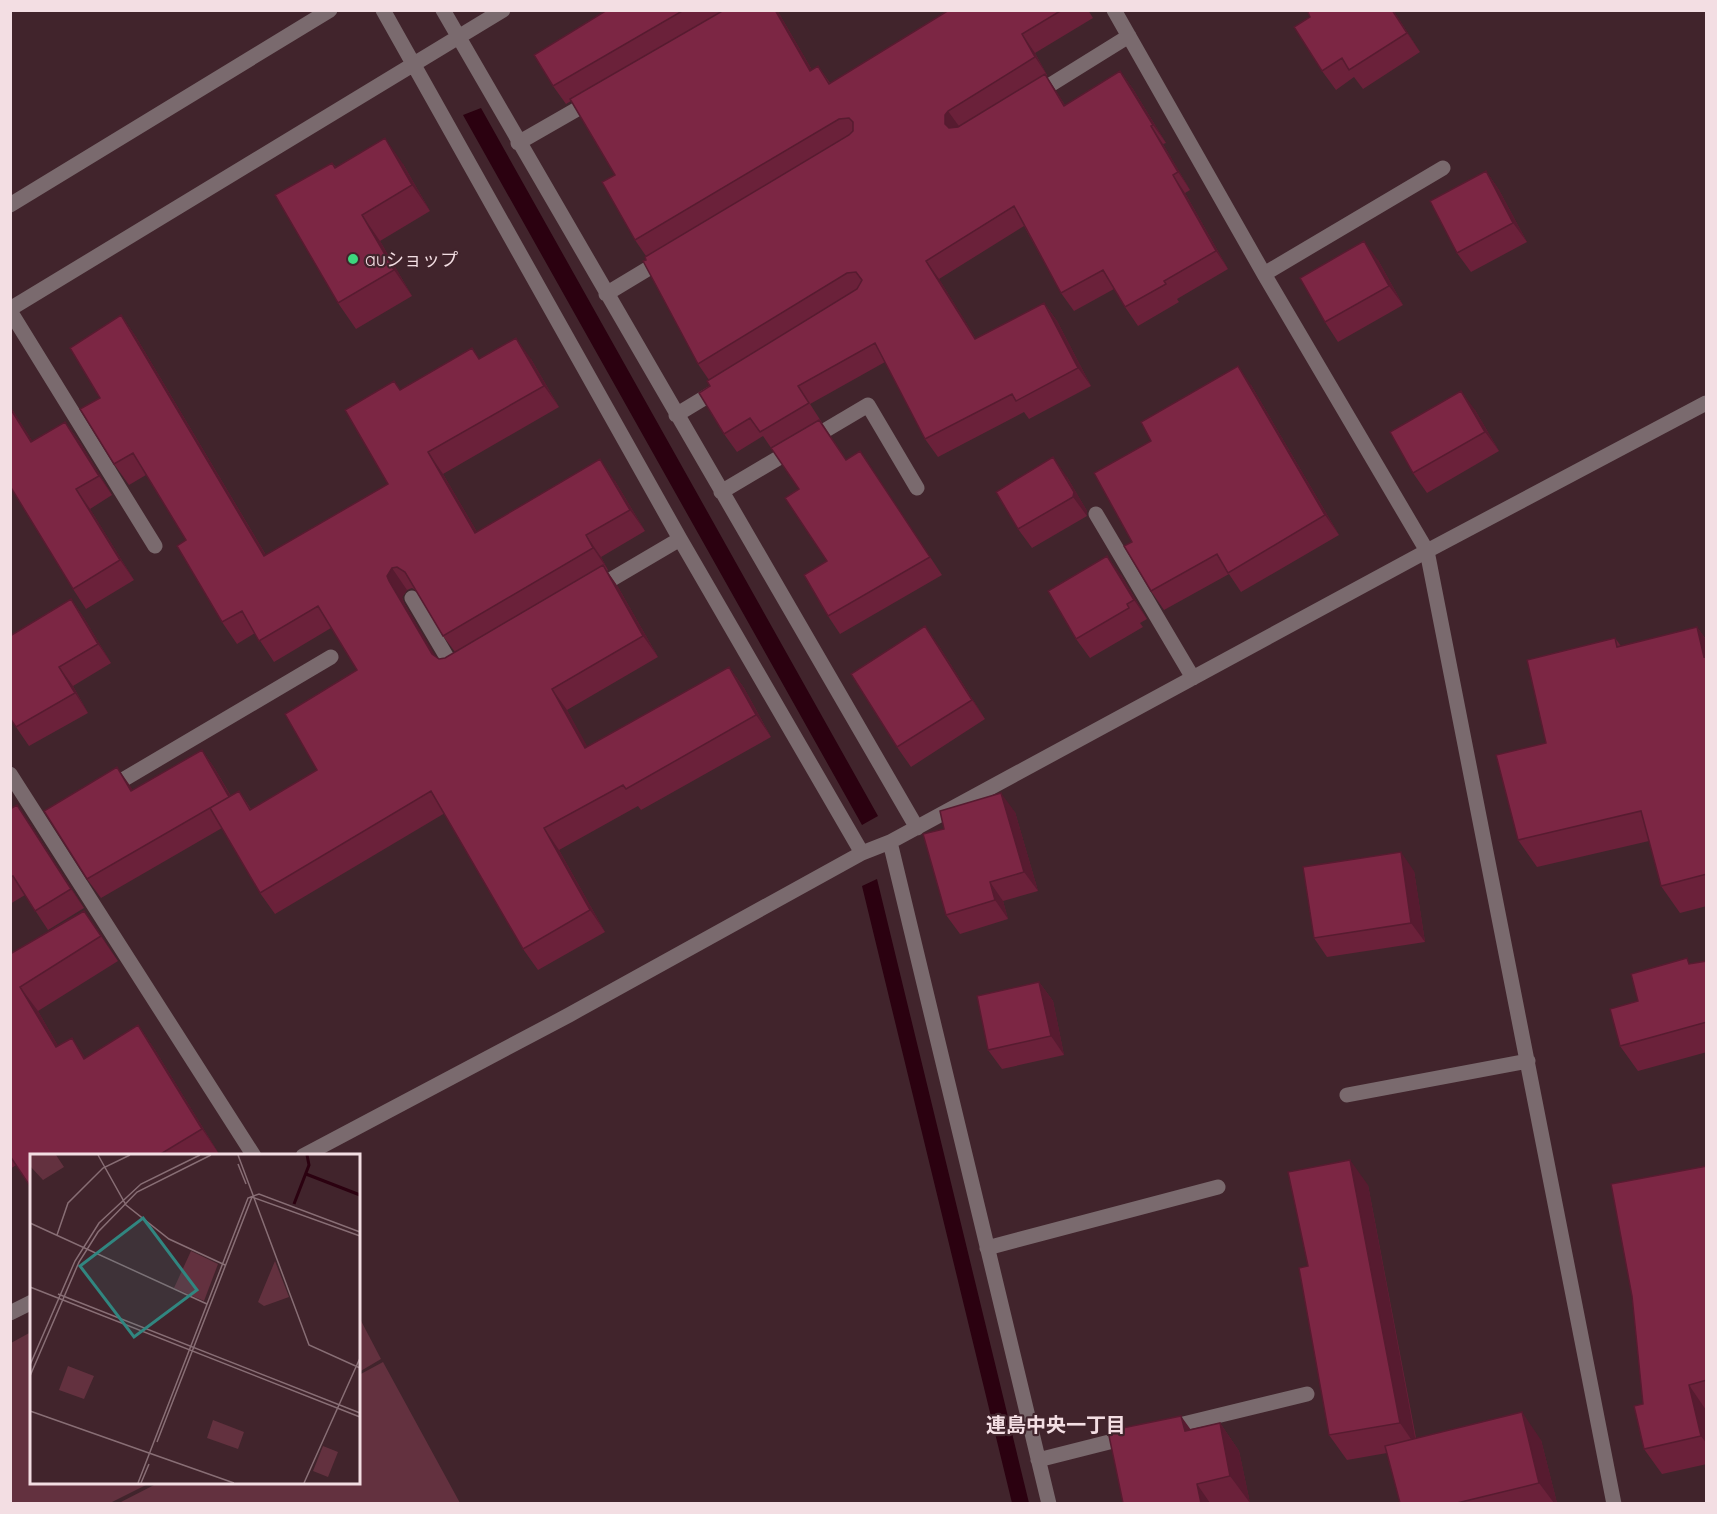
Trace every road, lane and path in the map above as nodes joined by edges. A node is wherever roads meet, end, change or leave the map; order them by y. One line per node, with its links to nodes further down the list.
1 (330, 10): 13 (street)
2 (383, 10): 8 (street)
3 (443, 10): 7 (street)
4 (503, 10): 7 (street)
5 (1114, 10): 6 (street)
6 (1129, 36): 10 (street); 15 (street)
7 (458, 38): 8 (street); 11 (street)
8 (414, 65): 17 (street); 24 (street)
9 (608, 91): 11 (street)
10 (1017, 105)
11 (518, 143): 16 (street)
12 (1443, 168): 15 (street)
13 (10, 205)
14 (676, 252): 16 (street)
15 (1263, 274): 26 (street)
16 (606, 294): 20 (street)
17 (10, 310): 25 (street)
18 (736, 378): 20 (street)
19 (1707, 404): 26 (street)
20 (676, 415): 22 (street)
21 (917, 488): 22 (street)
22 (721, 492): 34 (street)
23 (1096, 514): 31 (street)
24 (680, 539): 28 (street); 36 (street)
25 (155, 546)
26 (1427, 551): 31 (street); 37 (street)
27 (411, 598): 30 (street)
28 (578, 599)
29 (331, 657): 33 (street)
30 (476, 659)
31 (1193, 678): 34 (street)
32 (11, 776): 39 (street)
33 (96, 796)
34 (917, 828): 35 (street)
35 (890, 842): 36 (street); 42 (street)
36 (861, 853): 40 (street)
37 (1528, 1061): 38 (street); 48 (street)
38 (1347, 1095)
39 (253, 1154)
40 (305, 1154)
41 (1218, 1187): 42 (street)
42 (987, 1248): 46 (street)
43 (30, 1303): 44 (street)
44 (10, 1313)
45 (1307, 1394): 46 (street)
46 (1038, 1460): 47 (street)
47 (1048, 1503)
48 (1614, 1503)

